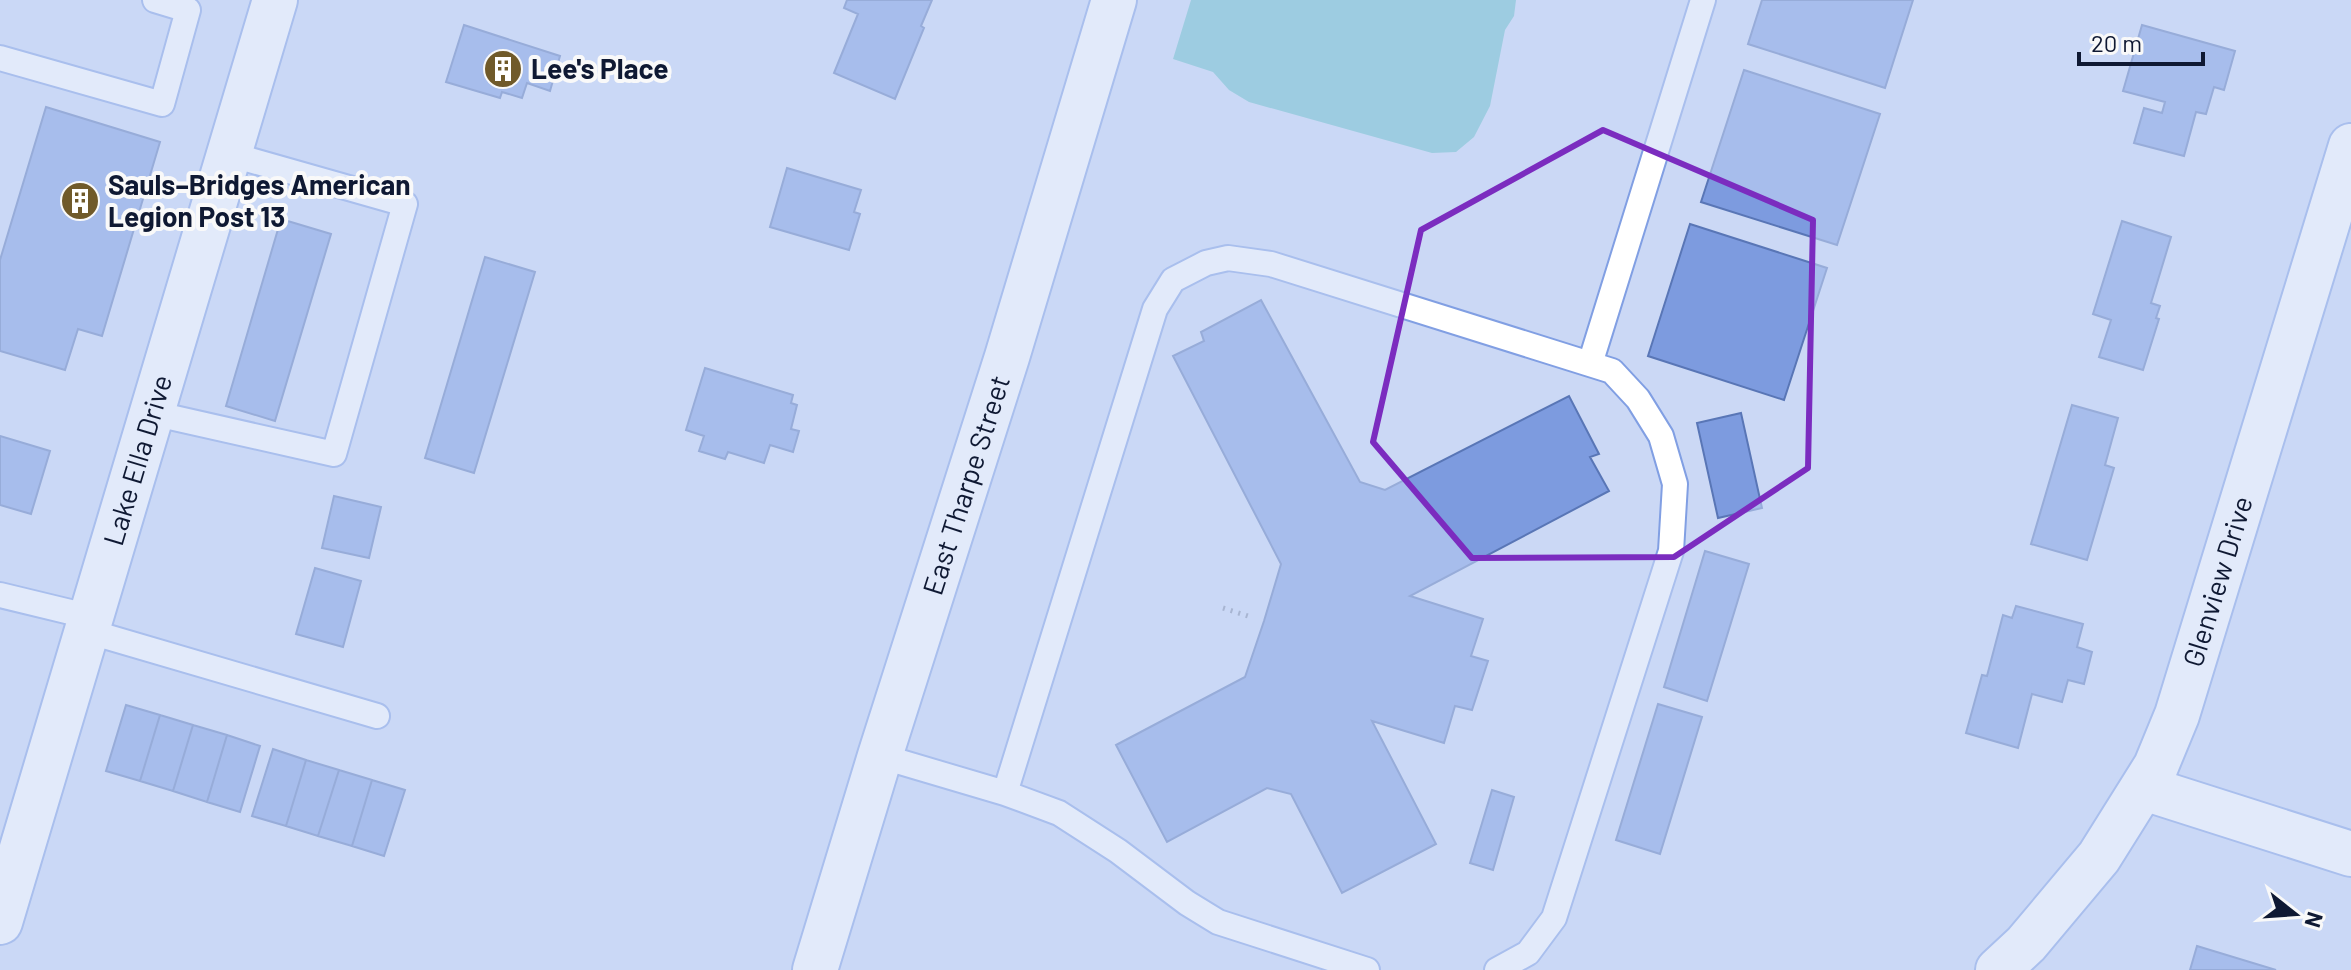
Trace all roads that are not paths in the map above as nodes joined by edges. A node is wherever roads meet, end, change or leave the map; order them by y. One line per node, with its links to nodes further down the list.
1 (155, 0): 5 (lane)
2 (275, 0): 7 (street, Lake Ella Drive)
3 (1114, 0): 13 (street, East Tharpe Street)
4 (1703, 0): 8 (lane)
5 (0, 58)
6 (2351, 146): 14 (street, Glenview Drive)
7 (229, 154): 9 (street, Lake Ella Drive); 9 (lane)
8 (1590, 364): 15 (lane); 20 (lane)
9 (152, 413): 11 (street, Lake Ella Drive)
10 (0, 595): 11 (lane)
11 (89, 624): 12 (lane); 17 (street, Lake Ella Drive)
12 (377, 716)
13 (880, 756): 15 (lane); 18 (street, East Tharpe Street)
14 (2144, 788): 16 (street); 21 (street, Glenview Drive)
15 (1005, 793): 19 (lane)
16 (2351, 854)
17 (0, 922)
18 (815, 970)
19 (1367, 970)
20 (1497, 970)
21 (1998, 970)

